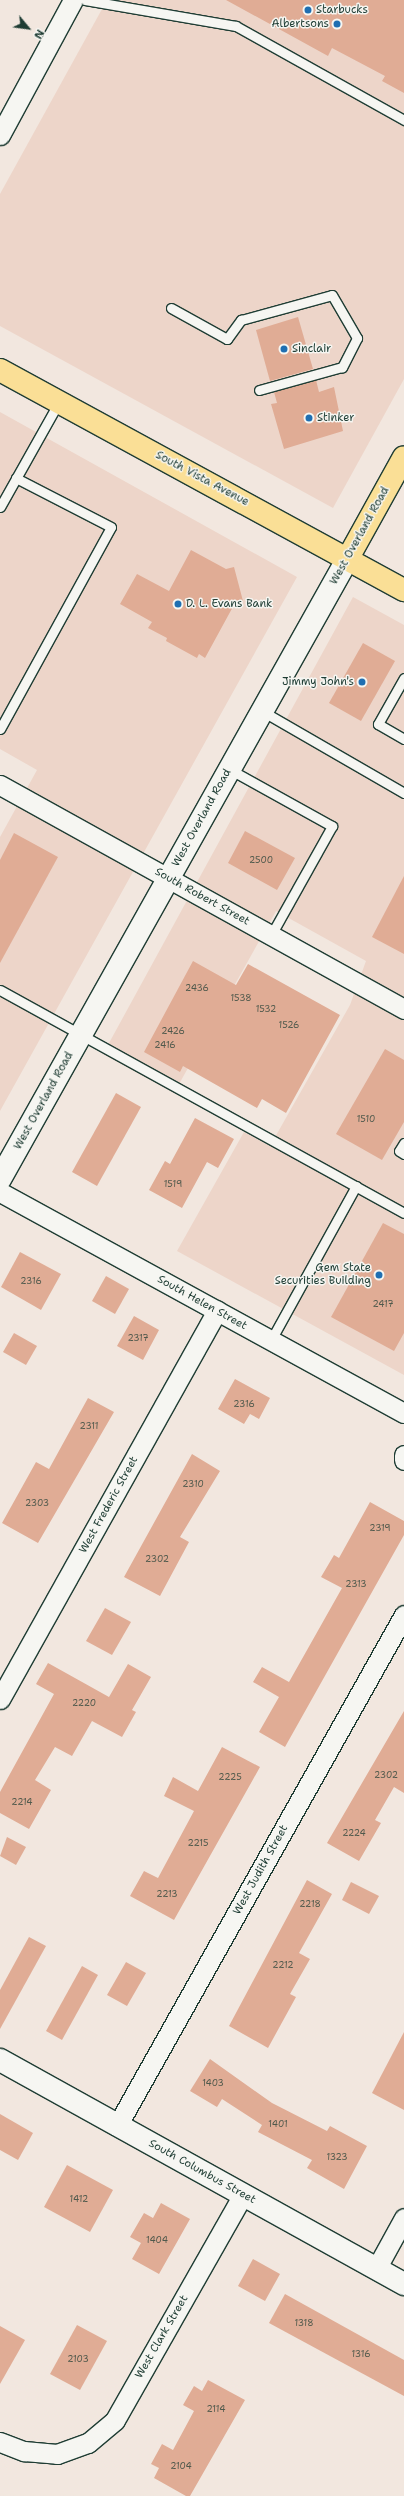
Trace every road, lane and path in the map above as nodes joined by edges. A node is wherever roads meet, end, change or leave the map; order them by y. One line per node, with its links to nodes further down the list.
1 (73, 0): 4 (street)
2 (85, 0): 3 (lane)
3 (404, 120)
4 (0, 135)
5 (171, 308): 7 (lane)
6 (0, 370): 8 (main road, South Vista Avenue)
7 (260, 390)
8 (59, 402): 10 (lane); 12 (main road, South Vista Avenue)
9 (404, 457): 12 (main road, West Overland Road)
10 (16, 478): 11 (lane); 16 (lane)
11 (0, 507)
12 (348, 558): 13 (main road, South Vista Avenue); 15 (street, West Overland Road)
13 (404, 590)
14 (404, 678): 17 (lane)
15 (262, 711): 18 (street, West Overland Road); 20 (lane)
16 (0, 729)
17 (404, 739)
18 (229, 769): 21 (street, West Overland Road); 22 (lane)
19 (0, 785): 21 (street, South Robert Street)
20 (404, 793)
21 (168, 878): 22 (street, South Robert Street); 25 (street, West Overland Road)
22 (271, 935): 24 (street, South Robert Street)
23 (0, 990): 25 (lane)
24 (404, 1009)
25 (80, 1036): 28 (street, West Overland Road); 29 (lane)
26 (404, 1143): 27 (lane)
27 (404, 1154)
28 (0, 1179)
29 (356, 1186): 31 (lane); 33 (lane)
30 (0, 1192): 32 (street, South Helen Street)
31 (404, 1213)
32 (217, 1311): 33 (street, South Helen Street); 36 (street, West Frederic Street)
33 (271, 1340): 34 (street, South Helen Street)
34 (404, 1413)
35 (404, 1615): 38 (street, West Judith Street)
36 (0, 1699)
37 (0, 2060): 38 (street, South Columbus Street)
38 (118, 2126): 39 (street, South Columbus Street)
39 (243, 2195): 41 (street, South Columbus Street); 43 (street, West Clark Street)
40 (404, 2218): 41 (street)
41 (376, 2269): 42 (street, South Columbus Street)
42 (404, 2284)
43 (0, 2442)

